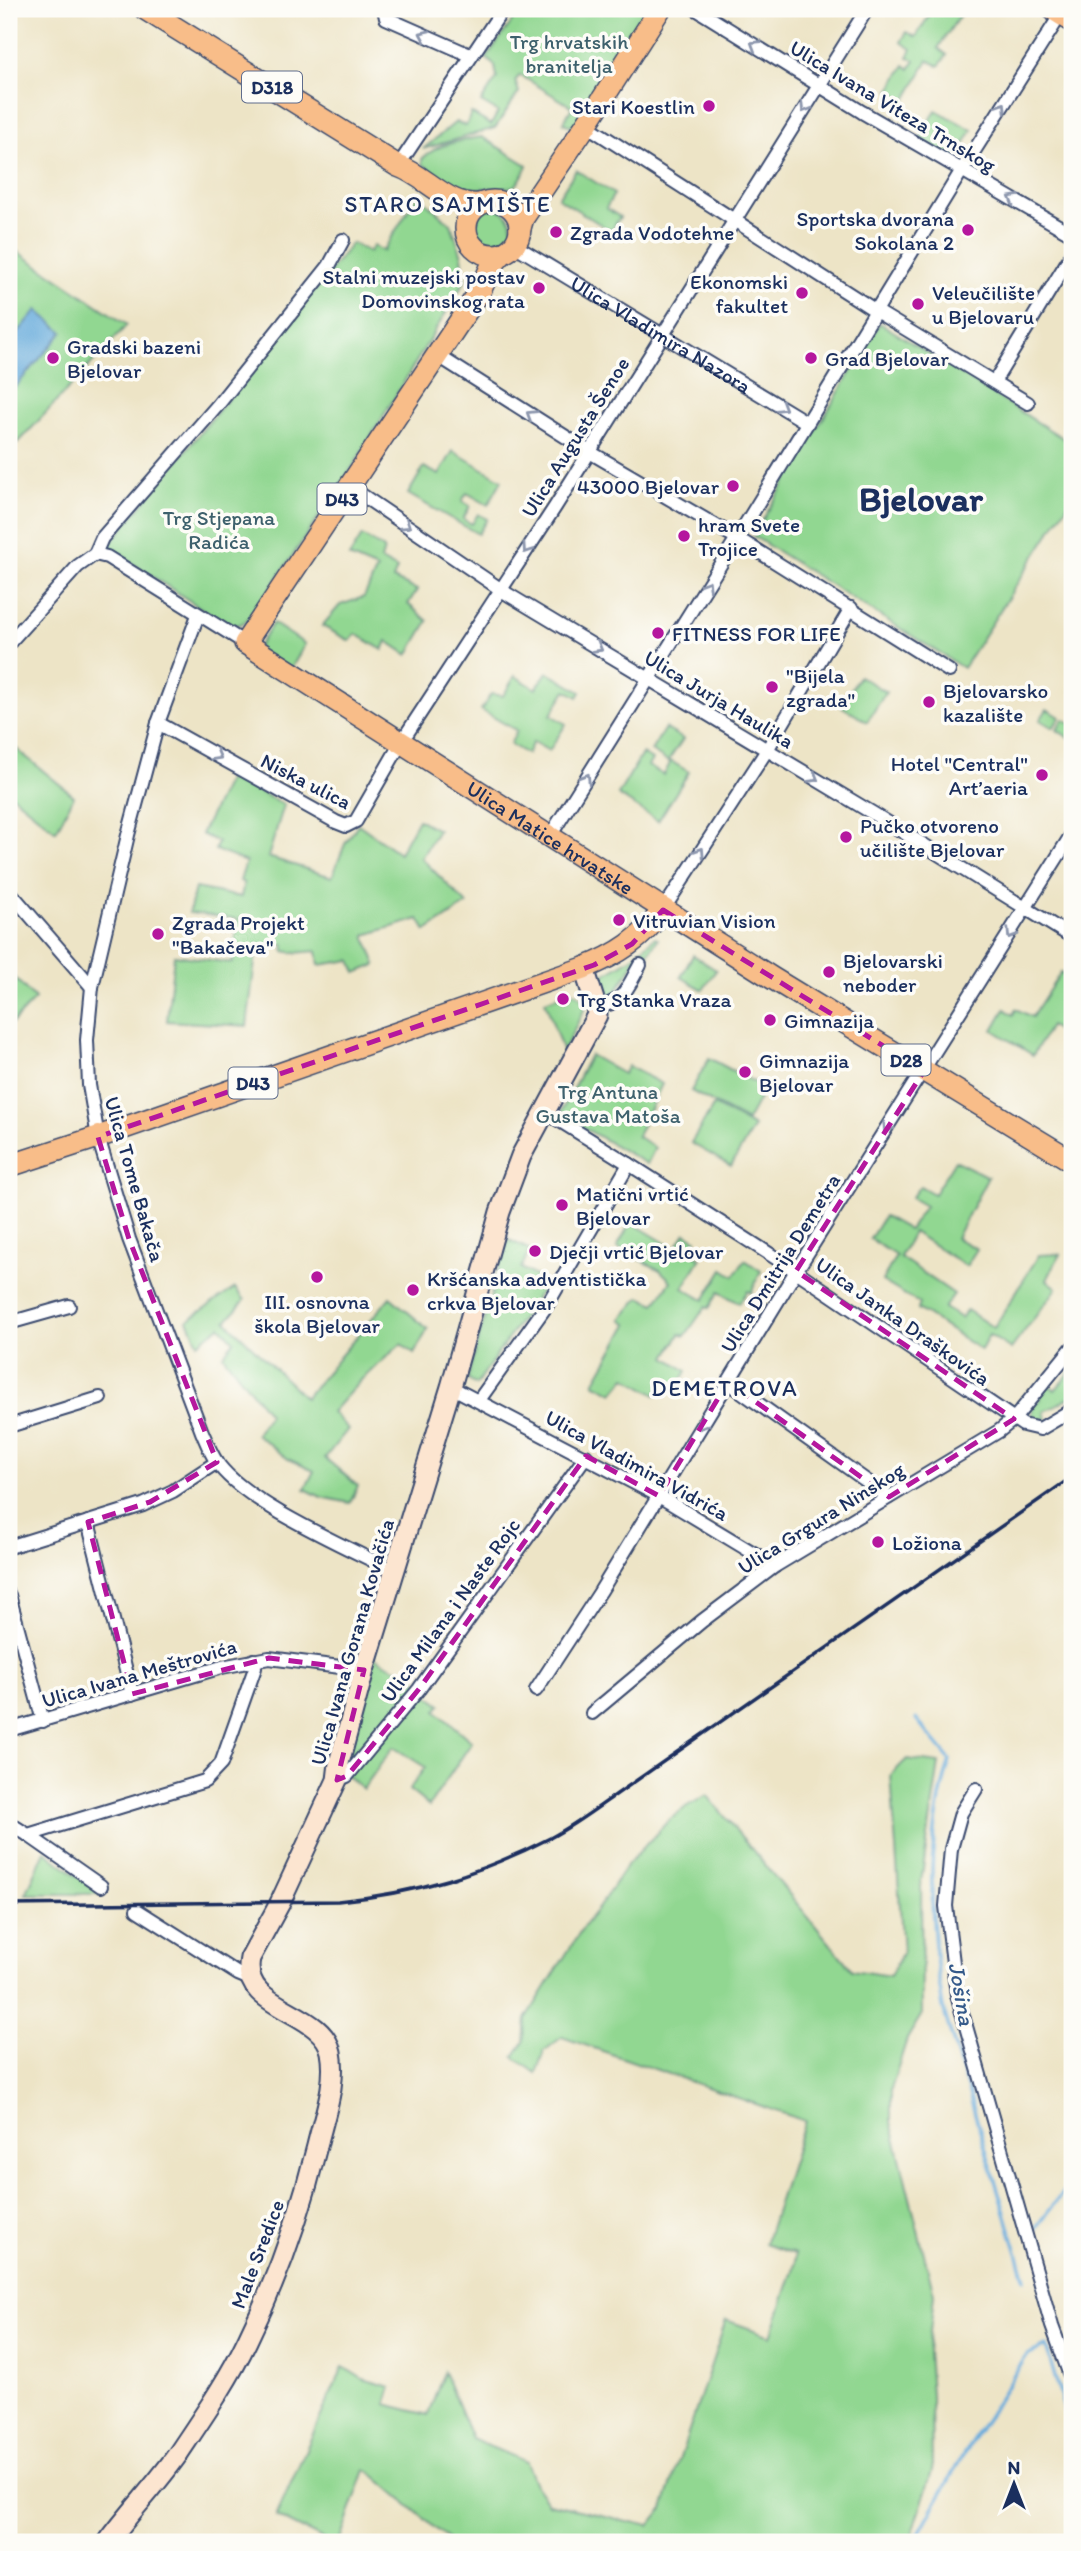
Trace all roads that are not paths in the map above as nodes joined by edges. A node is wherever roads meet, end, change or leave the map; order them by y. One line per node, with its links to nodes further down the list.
1 (384, 9): 8 (street, one-way to 1)
2 (503, 9): 8 (street)
3 (660, 9): 10 (main road, D43)
4 (696, 9): 9 (street, Ulica Ivana Viteza Trnskog, one-way to 4)
5 (867, 9): 9 (street, Ulica Augusta Šenoe)
6 (151, 10): 11 (main road, D318)
7 (1062, 15): 12 (street, one-way to 7)
8 (470, 55): 11 (street)
9 (819, 86): 12 (street, Ulica Ivana Viteza Trnskog); 16 (street, Ulica Augusta Šenoe, one-way to 16)
10 (586, 125): 13 (main road, D43); 16 (street)
11 (398, 166): 15 (main road, D318); 17 (main road, D318)
12 (962, 170): 18 (street, Ulica Ivana Viteza Trnskog, one-way to 12); 24 (street)
13 (551, 176): 14 (main road, D43); 20 (main road, D43)
14 (503, 203): 15 (main road, D43); 20 (main road)
15 (480, 204): 17 (main road)
16 (733, 220): 24 (street); 25 (street, Ulica Augusta Šenoe)
17 (465, 229): 21 (main road, D43)
18 (1072, 233)
19 (343, 240): 33 (street)
20 (512, 242): 21 (main road); 23 (main road, D43); 25 (street, Ulica Vladimira Nazora)
21 (474, 248): 23 (main road, D43)
22 (1072, 254): 27 (street)
23 (468, 306): 26 (main road, D43)
24 (876, 311): 27 (street); 29 (street)
25 (663, 333): 29 (street, Ulica Vladimira Nazora, one-way to 29); 30 (street, Ulica Augusta Šenoe)
26 (437, 355): 30 (street, one-way to 26); 31 (main road, D43)
27 (994, 382): 28 (street)
28 (1028, 403)
29 (806, 422): 32 (street)
30 (588, 451): 32 (street); 34 (street, Ulica Augusta Šenoe, one-way to 34)
31 (350, 487): 34 (street, Ulica Jurja Haulika, one-way to 34); 38 (main road, D43)
32 (737, 538): 35 (street); 40 (street, one-way to 32)
33 (95, 554): 36 (street); 37 (street)
34 (500, 589): 40 (street, Ulica Jurja Haulika, one-way to 40); 42 (street, Ulica Augusta Šenoe)
35 (850, 608): 39 (street); 43 (street)
36 (198, 615): 38 (street); 41 (street, Ulica Tome Bakača)
37 (9, 643)
38 (245, 643): 42 (main road, Ulica Matice hrvatske)
39 (949, 671)
40 (648, 678): 43 (street, Ulica Jurja Haulika); 45 (street, one-way to 40)
41 (158, 723): 42 (street, Niska ulica, one-way to 42); 52 (street, Ulica Tome Bakača)
42 (402, 741): 45 (main road, Ulica Matice hrvatske)
43 (767, 750): 47 (street, Ulica Jurja Haulika, one-way to 47); 48 (street, one-way to 43)
44 (1072, 834): 47 (street, Ulica Dmitrija Demetra)
45 (550, 836): 48 (main road, Ulica Matice hrvatske)
46 (9, 891): 52 (street)
47 (1027, 908): 49 (street, Ulica Jurja Haulika); 54 (street, Ulica Dmitrija Demetra, one-way to 54)
48 (663, 910): 51 (main road, D43); 54 (main road, Ulica Matice hrvatske / D28)
49 (1072, 937)
50 (640, 965): 53 (street)
51 (584, 968): 53 (street); 56 (main road, D43)
52 (92, 987): 56 (street, Ulica Tome Bakača)
53 (596, 1006): 55 (street)
54 (924, 1071): 57 (main road, Ulica Matice hrvatske / D28); 60 (street, Ulica Dmitrija Demetra, one-way to 60)
55 (544, 1111): 58 (street); 65 (street)
56 (98, 1137): 59 (main road, D43); 72 (street, Ulica Tome Bakača)
57 (1072, 1161)
58 (629, 1164): 60 (street, Ulica Janka Draškovića); 67 (street)
59 (9, 1166)
60 (796, 1270): 64 (street, Ulica Dmitrija Demetra); 69 (street, Ulica Janka Draškovića)
61 (69, 1306): 62 (street)
62 (9, 1323)
63 (1072, 1348): 69 (street, Ulica Grgura Ninskog)
64 (728, 1382): 73 (street, Ulica Dmitrija Demetra, one-way to 73); 74 (street)
65 (451, 1387): 67 (street); 78 (street, Ulica Ivana Gorana Kovačića)
66 (100, 1398): 70 (street)
67 (479, 1400): 71 (street, Ulica Vladimira Vidrića)
68 (1072, 1410): 69 (street)
69 (1013, 1419): 74 (street, Ulica Grgura Ninskog)
70 (9, 1426)
71 (586, 1456): 73 (street, Ulica Vladimira Vidrića); 87 (street, Ulica Milana i Naste Rojc)
72 (217, 1462): 75 (street); 78 (street, Ulica Tome Bakača)
73 (659, 1496): 77 (street, Ulica Vladimira Vidrića); 82 (street, Ulica Dmitrija Demetra)
74 (889, 1497): 77 (street, Ulica Grgura Ninskog)
75 (88, 1522): 76 (street); 83 (street)
76 (9, 1547)
77 (775, 1566): 84 (street, Ulica Grgura Ninskog)
78 (394, 1571): 81 (street, Ulica Ivana Gorana Kovačića)
79 (9, 1595): 85 (street)
80 (254, 1660): 81 (street, Ulica Ivana Meštrovića); 83 (street, Ulica Ivana Meštrovića); 90 (street)
81 (364, 1670): 87 (street, Ulica Ivana Gorana Kovačića)
82 (536, 1690)
83 (132, 1694): 85 (street, Ulica Ivana Meštrovića)
84 (592, 1713)
85 (43, 1721): 86 (street, Ulica Ivana Meštrovića)
86 (9, 1730)
87 (337, 1780): 93 (street, Ulica Ivana Gorana Kovačića)
88 (976, 1789): 94 (street)
89 (9, 1823): 90 (street)
90 (28, 1835): 91 (street)
91 (101, 1886)
92 (137, 1910): 93 (street, Male Sredice)
93 (250, 1979): 95 (street, Male Sredice)
94 (1072, 2381)
95 (108, 2542)

